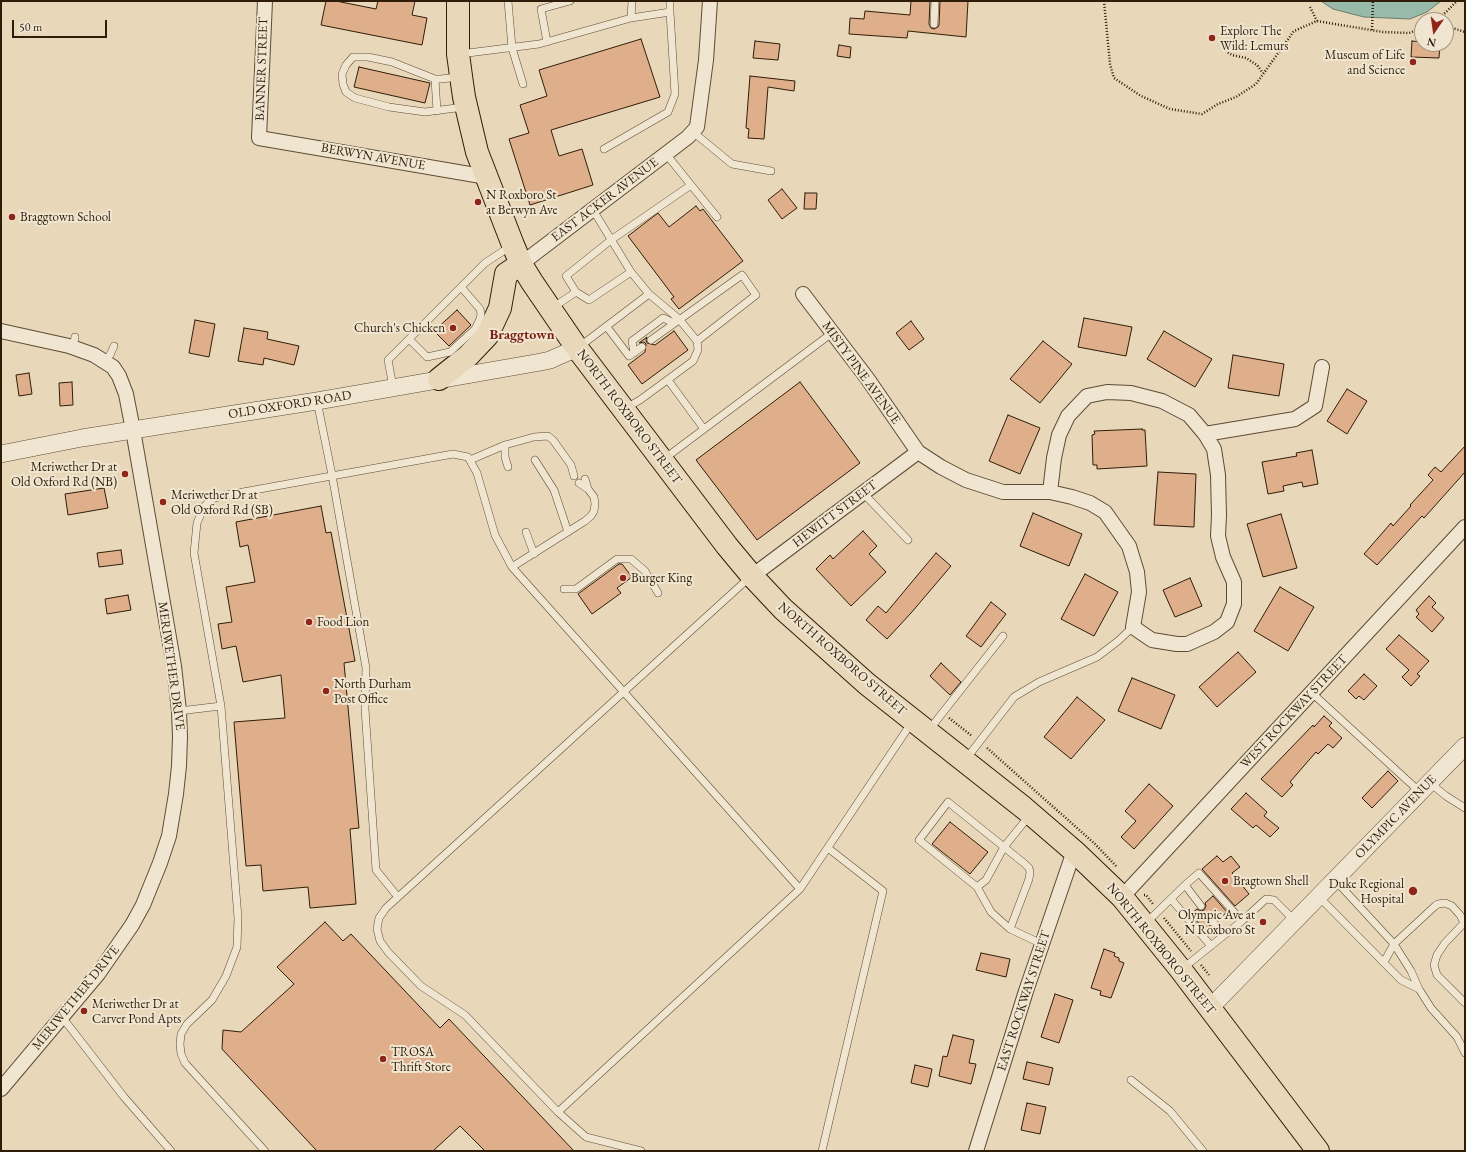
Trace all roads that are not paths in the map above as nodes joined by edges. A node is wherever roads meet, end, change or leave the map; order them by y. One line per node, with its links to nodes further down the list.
1 (265, 1): 21 (street, BANNER STREET)
2 (458, 1): 14 (main road, NORTH ROXBORO STREET)
3 (508, 1): 13 (lane)
4 (570, 1): 12 (lane)
5 (632, 1): 10 (lane)
6 (670, 1): 9 (lane)
7 (710, 1): 20 (street)
8 (935, 1): 11 (lane)
9 (670, 12): 10 (lane); 22 (lane)
10 (631, 18): 12 (lane)
11 (934, 24)
12 (547, 42): 13 (lane)
13 (512, 48): 14 (lane); 17 (lane)
14 (458, 54): 15 (main road, NORTH ROXBORO STREET)
15 (460, 76): 16 (lane); 18 (main road, NORTH ROXBORO STREET)
16 (435, 79): 19 (lane); 19 (lane)
17 (523, 84)
18 (466, 107): 19 (lane); 25 (main road, NORTH ROXBORO STREET)
19 (437, 111)
20 (691, 134): 23 (street, EAST ACKER AVENUE); 24 (lane)
21 (259, 138): 25 (street, BERWYN AVENUE)
22 (604, 149)
23 (666, 154): 26 (lane); 27 (street, EAST ACKER AVENUE)
24 (771, 171)
25 (487, 177): 30 (main road, NORTH ROXBORO STREET)
26 (691, 185): 28 (lane); 29 (lane)
27 (593, 210): 29 (lane); 30 (street, EAST ACKER AVENUE)
28 (717, 217)
29 (612, 240): 31 (lane); 33 (lane)
30 (517, 254): 32 (lane); 36 (main road, NORTH ROXBORO STREET); 50 (main road)
31 (632, 272): 33 (lane); 34 (lane)
32 (461, 287): 41 (lane); 41 (lane)
33 (576, 292): 36 (lane)
34 (649, 294): 37 (lane); 38 (lane)
35 (803, 294): 40 (street, MISTY PINE AVENUE)
36 (550, 309): 46 (main road, NORTH ROXBORO STREET)
37 (676, 321): 42 (lane); 43 (lane); 43 (lane); 47 (lane)
38 (606, 326): 46 (lane); 47 (lane)
39 (1, 331): 48 (street, MERIWETHER DRIVE)
40 (832, 333): 55 (lane); 59 (street, MISTY PINE AVENUE)
41 (409, 339): 52 (lane)
42 (651, 340)
43 (697, 341): 51 (lane)
44 (114, 346): 48 (lane)
45 (642, 347): 47 (lane)
46 (578, 348): 50 (street, OLD OXFORD ROAD); 54 (main road, NORTH ROXBORO STREET)
47 (634, 353)
48 (104, 361): 56 (street, MERIWETHER DRIVE)
49 (1322, 367): 57 (street)
50 (440, 379): 52 (street, OLD OXFORD ROAD)
51 (668, 380): 54 (lane); 55 (lane)
52 (393, 388): 53 (street, OLD OXFORD ROAD)
53 (317, 401): 56 (street, OLD OXFORD ROAD); 66 (lane)
54 (623, 409): 63 (main road, NORTH ROXBORO STREET)
55 (704, 429): 63 (lane)
56 (133, 430): 60 (street, OLD OXFORD ROAD); 84 (street, MERIWETHER DRIVE)
57 (1205, 434): 68 (street); 79 (street)
58 (505, 445): 61 (lane); 64 (lane); 65 (lane)
59 (918, 452): 68 (street); 69 (street, HEWITT STREET)
60 (1, 454)
61 (470, 460): 66 (lane); 75 (lane)
62 (535, 460): 72 (lane)
63 (662, 460): 76 (main road, NORTH ROXBORO STREET)
64 (508, 467)
65 (577, 474)
66 (332, 475): 83 (lane); 98 (lane)
67 (582, 481): 72 (lane)
68 (1050, 492): 79 (street)
69 (863, 493): 73 (lane); 76 (street, HEWITT STREET)
70 (1465, 527): 82 (street, WEST ROCKWAY STREET)
71 (526, 532): 74 (lane)
72 (568, 532): 74 (lane)
73 (908, 540)
74 (534, 554): 75 (lane)
75 (512, 567): 81 (lane)
76 (752, 576): 81 (lane); 85 (main road, NORTH ROXBORO STREET)
77 (564, 589): 78 (lane)
78 (658, 593)
79 (1133, 627): 87 (lane)
80 (1003, 636): 85 (lane)
81 (624, 692): 97 (lane); 98 (lane)
82 (1312, 693): 88 (lane); 99 (street, WEST ROCKWAY STREET)
83 (221, 706): 84 (lane); 123 (lane)
84 (179, 711): 117 (street, MERIWETHER DRIVE)
85 (920, 726): 87 (main road, NORTH ROXBORO STREET); 92 (lane)
86 (1465, 746): 88 (street, OLYMPIC AVENUE)
87 (965, 761): 90 (main road, NORTH ROXBORO STREET)
88 (1425, 788): 89 (lane); 94 (street, OLYMPIC AVENUE)
89 (1465, 808)
90 (1030, 814): 91 (lane); 93 (main road, NORTH ROXBORO STREET)
91 (1004, 847): 96 (lane); 96 (lane); 107 (lane)
92 (828, 848): 97 (lane); 125 (lane)
93 (1074, 851): 99 (main road, NORTH ROXBORO STREET); 109 (street, EAST ROCKWAY STREET)
94 (1335, 880): 100 (street, OLYMPIC AVENUE); 110 (lane)
95 (1184, 886): 101 (lane); 102 (lane); 104 (lane)
96 (977, 887): 107 (lane)
97 (800, 890): 121 (lane)
98 (398, 897): 121 (lane)
99 (1122, 897): 103 (main road, NORTH ROXBORO STREET)
100 (1319, 897): 105 (street, OLYMPIC AVENUE); 112 (lane)
101 (1171, 899): 103 (lane); 111 (lane)
102 (1201, 906)
103 (1152, 918): 113 (main road, NORTH ROXBORO STREET)
104 (1242, 920): 105 (lane); 108 (lane)
105 (1295, 921): 116 (street, OLYMPIC AVENUE)
106 (1214, 923): 108 (lane)
107 (1010, 930): 109 (lane)
108 (1224, 935): 111 (lane)
109 (1042, 944): 126 (street, EAST ROCKWAY STREET)
110 (1394, 944): 112 (lane); 114 (lane); 115 (lane)
111 (1211, 946): 113 (lane)
112 (1384, 962): 114 (lane)
113 (1188, 964): 116 (main road, NORTH ROXBORO STREET)
114 (1419, 989): 118 (lane)
115 (1465, 1004)
116 (1210, 1008): 128 (main road, NORTH ROXBORO STREET)
117 (62, 1017): 120 (street, MERIWETHER DRIVE); 122 (lane)
118 (1465, 1053)
119 (1131, 1080): 127 (lane)
120 (3, 1083)
121 (558, 1112): 124 (lane)
122 (171, 1151)
123 (265, 1151)
124 (641, 1151)
125 (822, 1151)
126 (976, 1151)
127 (1203, 1151)
128 (1318, 1151)

